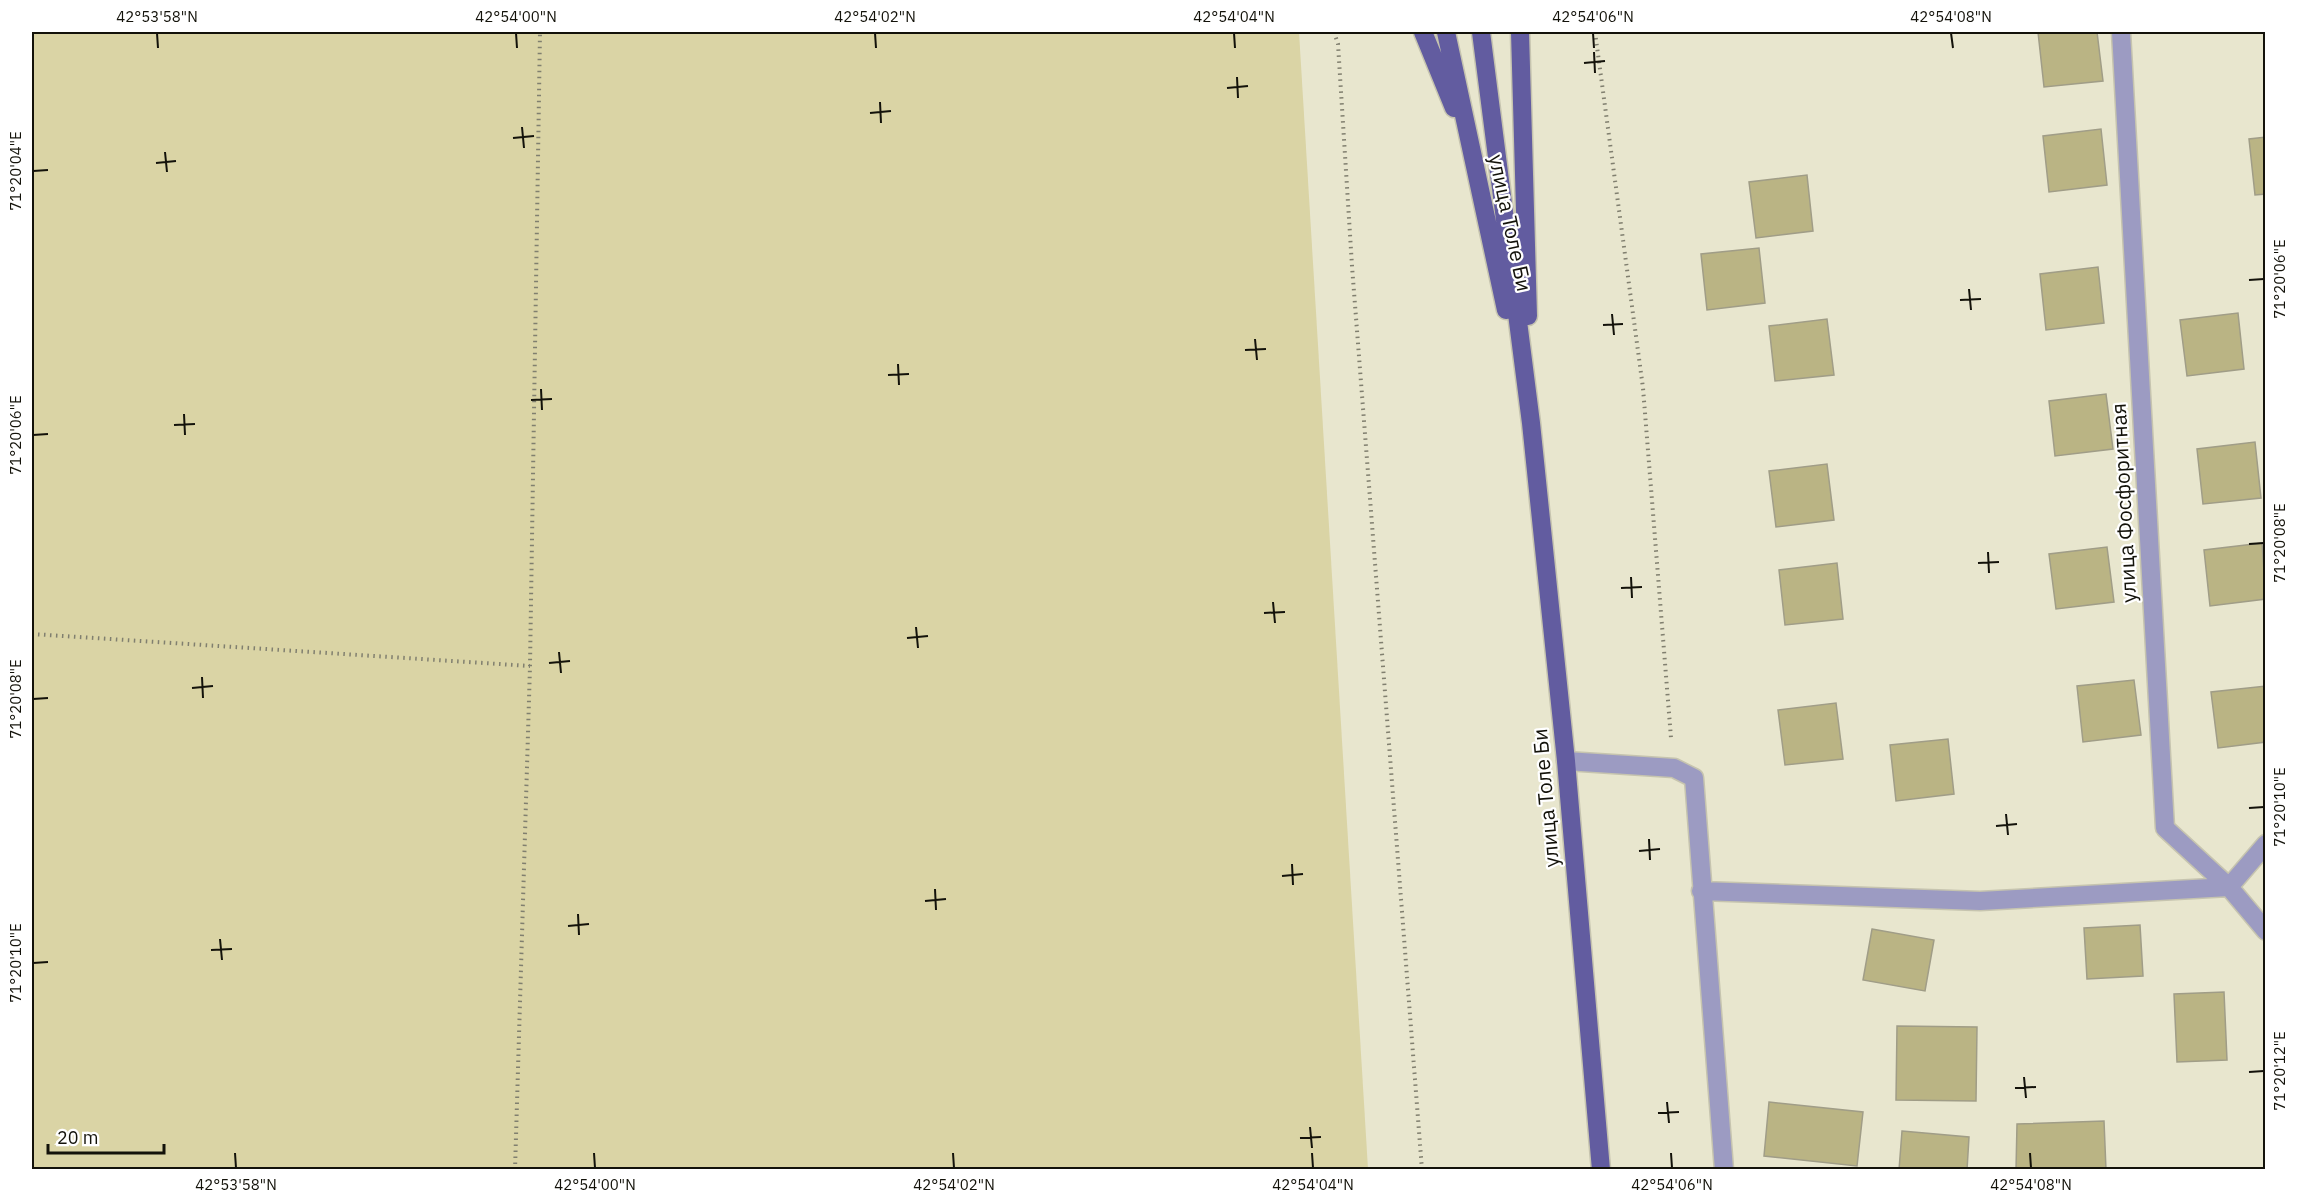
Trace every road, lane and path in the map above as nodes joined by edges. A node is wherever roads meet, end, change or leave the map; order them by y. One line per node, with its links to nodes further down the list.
1 (540, 32): 12 (path)
2 (1334, 32): 20 (path)
3 (1423, 32): 9 (main road)
4 (1446, 32): 9 (main road, улица Толе Би)
5 (1481, 32): 10 (main road, улица Толе Би)
6 (1520, 32): 10 (main road)
7 (1594, 32): 14 (path)
8 (2121, 32): 16 (street, улица Фосфоритная)
9 (1471, 151): 10 (main road, улица Толе Би)
10 (1531, 423): 13 (main road, улица Толе Би)
11 (32, 634): 12 (path)
12 (530, 666): 19 (path)
13 (1566, 761): 14 (street); 21 (main road, улица Толе Би)
14 (1674, 768): 17 (street)
15 (2265, 844): 16 (street)
16 (2229, 887): 17 (street); 18 (street, улица Фосфоритная)
17 (1701, 891): 22 (street)
18 (2265, 931)
19 (515, 1170)
20 (1422, 1170)
21 (1601, 1170)
22 (1724, 1170)

